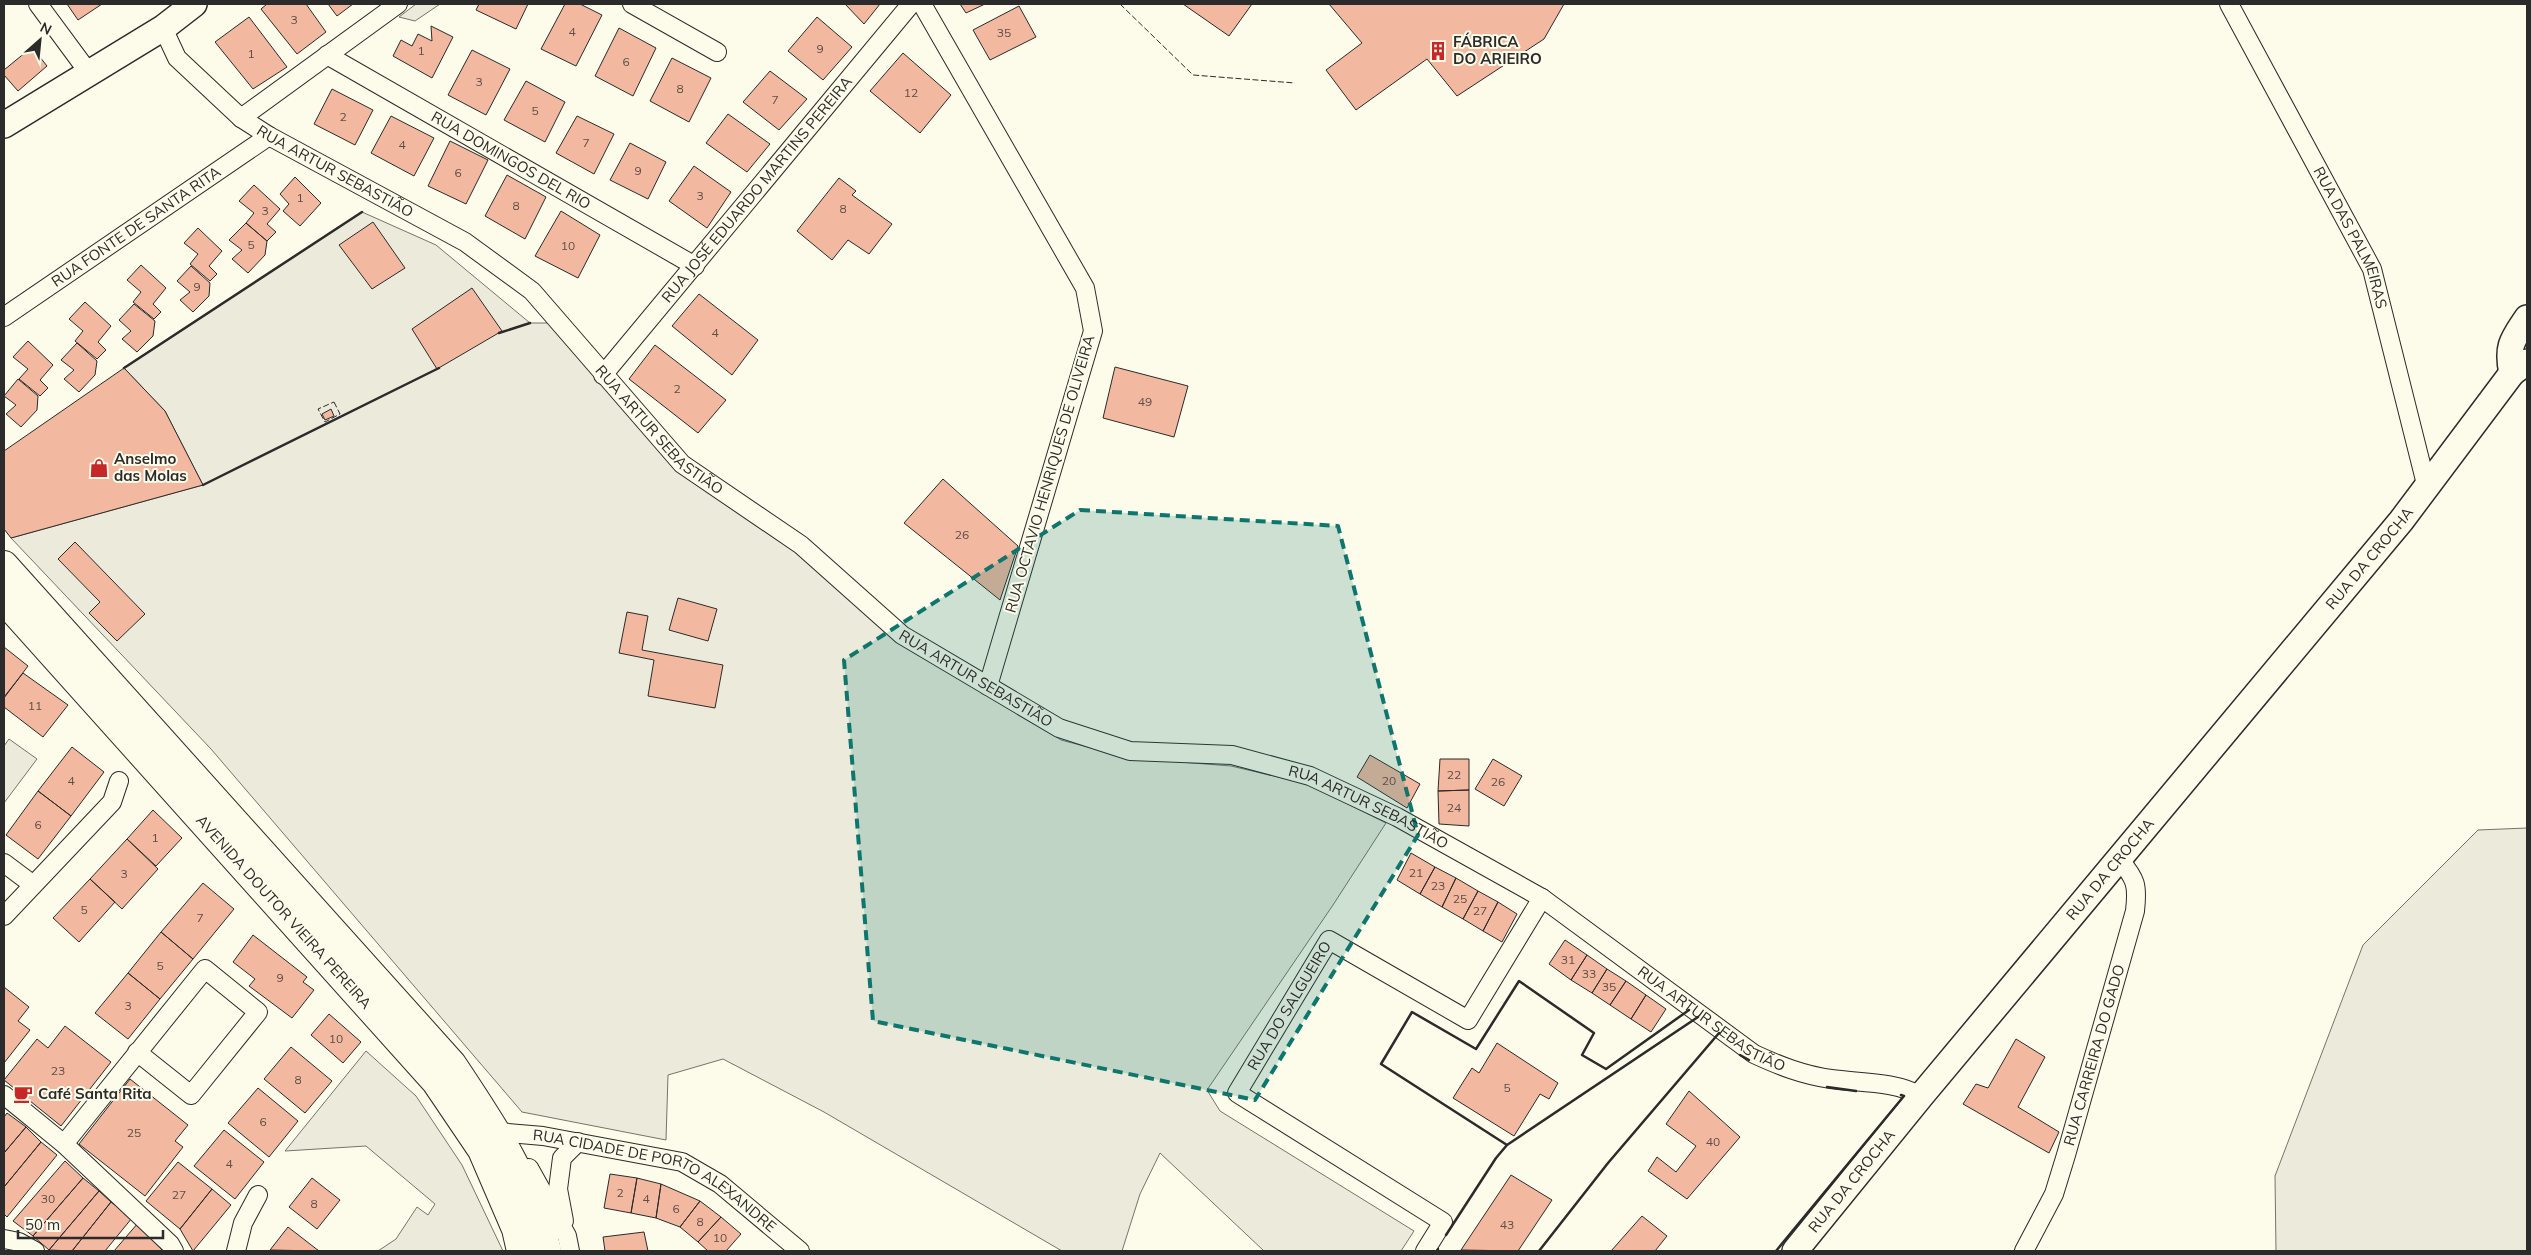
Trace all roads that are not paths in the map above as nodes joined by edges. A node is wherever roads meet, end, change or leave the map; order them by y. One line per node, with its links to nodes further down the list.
1 (38, 4): 11 (street)
2 (194, 4): 8 (street)
3 (398, 4): 10 (street)
4 (632, 4): 9 (street)
5 (911, 4): 15 (street, RUA JOSÉ EDUARDO MARTINS PEREIRA)
6 (922, 4): 23 (street, RUA OCTAVIO HENRIQUES DE OLIVEIRA)
7 (2229, 4): 20 (street, RUA DAS PALMEIRAS)
8 (163, 28): 11 (street); 12 (street, RUA ARTUR SEBASTIÃO)
9 (717, 52)
10 (327, 56): 12 (street); 15 (street, RUA DOMINGOS DEL RIO)
11 (89, 73): 13 (street)
12 (241, 118): 14 (street, RUA ARTUR SEBASTIÃO)
13 (4, 125)
14 (269, 136): 16 (street, RUA FONTE DE SANTA RITA); 19 (street, RUA ARTUR SEBASTIÃO)
15 (695, 266): 19 (street, RUA JOSÉ EDUARDO MARTINS PEREIRA)
16 (4, 317)
17 (2527, 318): 18 (street)
18 (2520, 367): 20 (street, RUA DA CROCHA)
19 (603, 374): 23 (street, RUA ARTUR SEBASTIÃO)
20 (2427, 488): 25 (street, RUA DA CROCHA)
21 (4, 565): 33 (main road, AVENIDA DOUTOR VIEIRA PEREIRA)
22 (4, 600): 42 (main road, AVENIDA DOUTOR VIEIRA PEREIRA)
23 (988, 686): 28 (street, RUA ARTUR SEBASTIÃO)
24 (119, 781): 27 (street)
25 (2119, 859): 32 (street, RUA DA CROCHA); 46 (street, RUA CARREIRA DO GADO)
26 (4, 863): 27 (street)
27 (32, 884): 29 (street)
28 (1542, 898): 32 (street, RUA ARTUR SEBASTIÃO); 44 (street, RUA DO SALGUEIRO)
29 (4, 916)
30 (137, 1052): 30 (street); 35 (street)
31 (4, 1095): 35 (street)
32 (1921, 1096): 45 (street, RUA DA CROCHA)
33 (497, 1132): 34 (street, RUA CIDADE DE PORTO ALEXANDRE); 38 (main road, AVENIDA DOUTOR VIEIRA PEREIRA)
34 (578, 1142): 38 (street); 43 (street, RUA CIDADE DE PORTO ALEXANDRE)
35 (64, 1144): 40 (street)
36 (258, 1195): 41 (street)
37 (4, 1238): 39 (street)
38 (561, 1246)
39 (35, 1251)
40 (174, 1251)
41 (236, 1251)
42 (521, 1251)
43 (800, 1251)
44 (1425, 1251)
45 (1795, 1251)
46 (2024, 1251)

